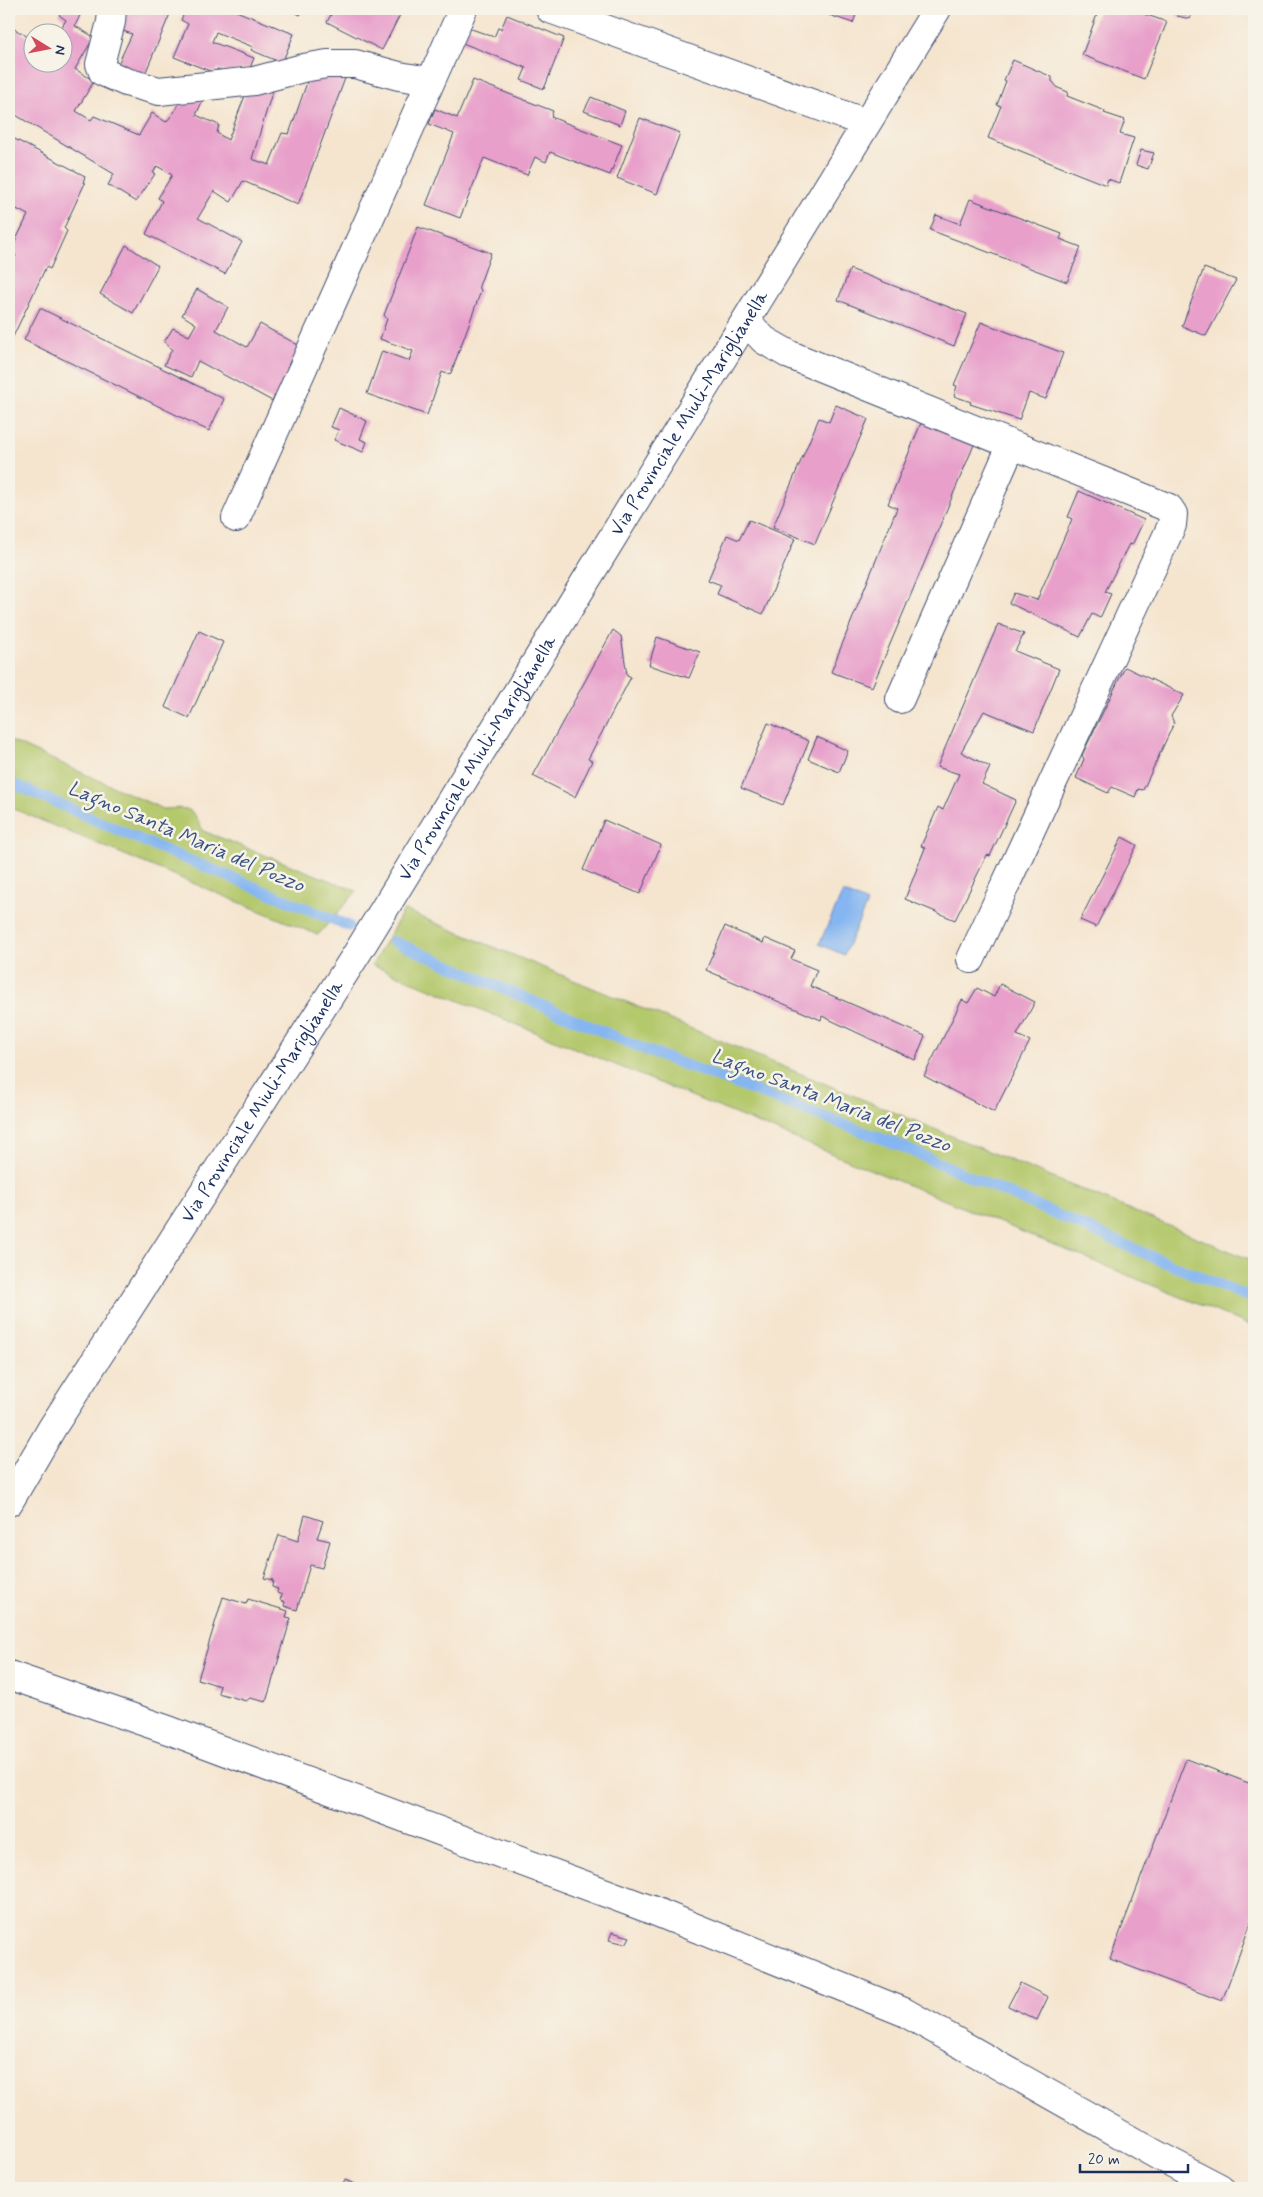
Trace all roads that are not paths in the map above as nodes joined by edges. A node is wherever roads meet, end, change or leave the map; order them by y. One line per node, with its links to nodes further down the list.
1 (112, 9): 5 (street)
2 (463, 9): 5 (street)
3 (550, 9): 6 (street)
4 (937, 9): 6 (street, Via Provinciale Miuli-Mariglianella)
5 (430, 81): 9 (street)
6 (866, 123): 7 (street, Via Provinciale Miuli-Mariglianella)
7 (746, 321): 8 (street); 12 (street, Via Provinciale Miuli-Mariglianella)
8 (1011, 446): 10 (street); 11 (street)
9 (236, 518)
10 (900, 699)
11 (972, 959)
12 (9, 1502)
13 (9, 1675): 14 (street)
14 (1220, 2188)

